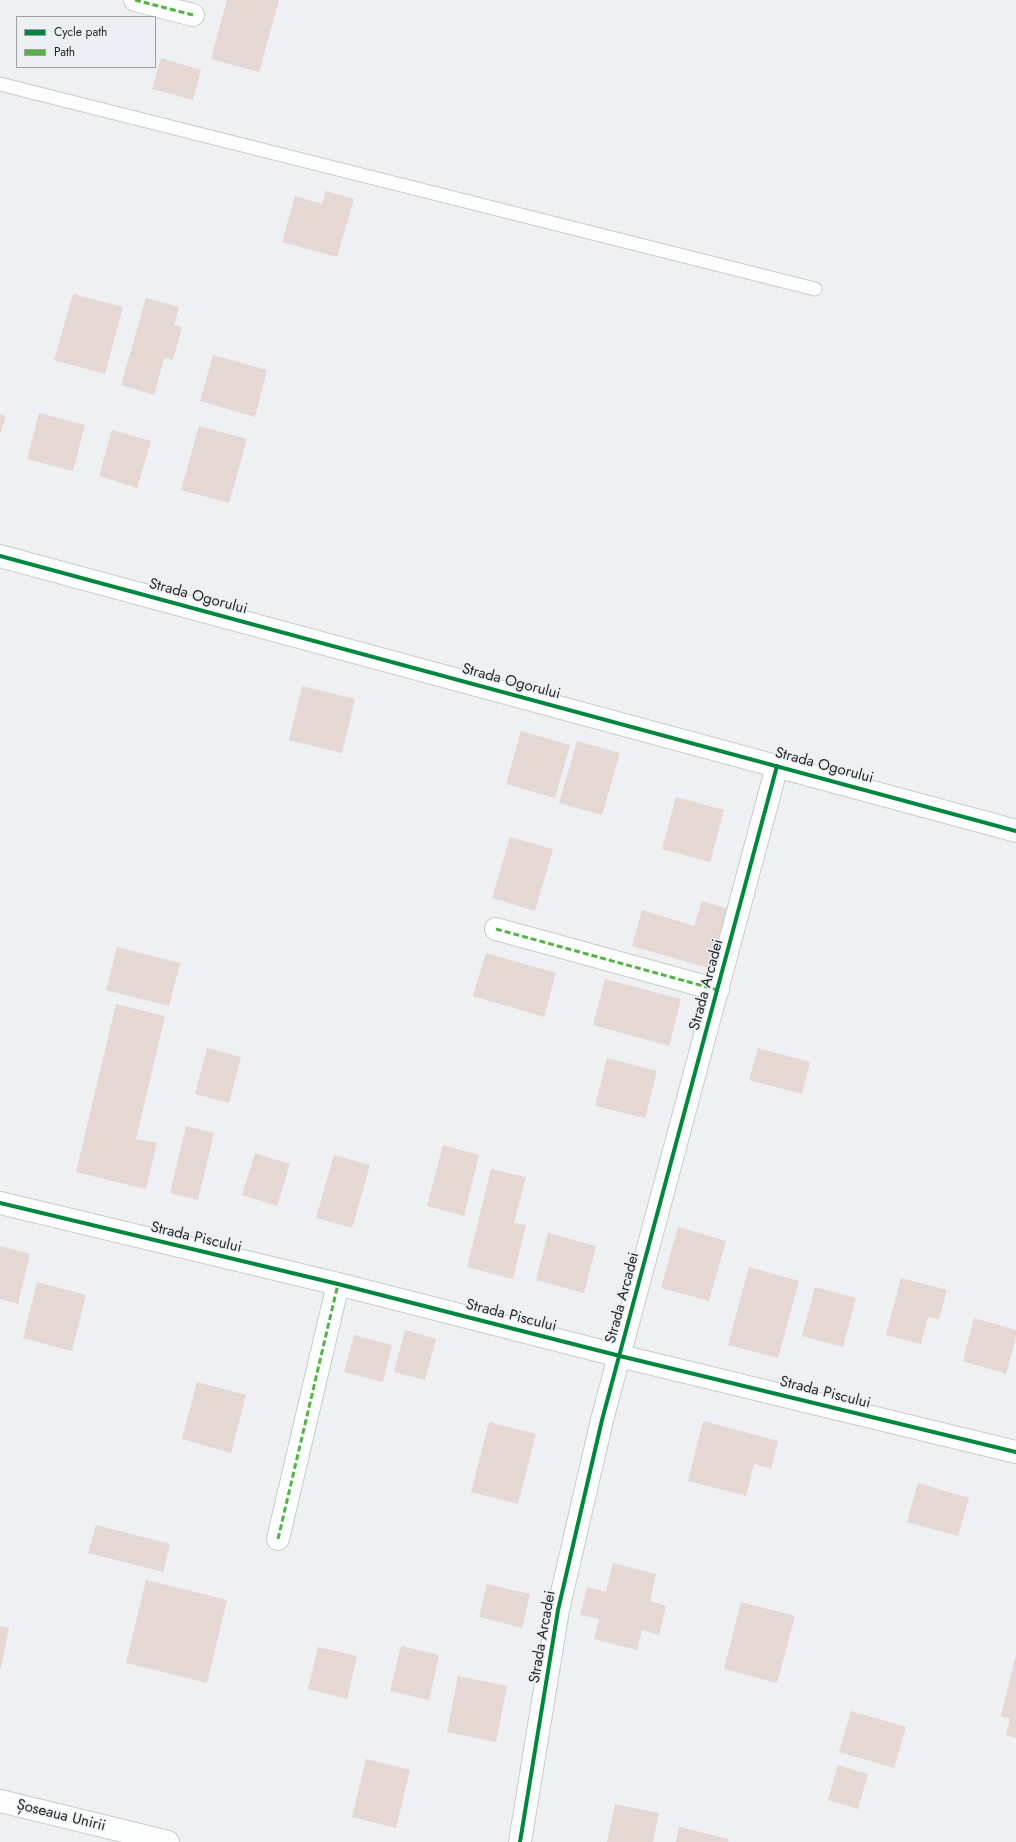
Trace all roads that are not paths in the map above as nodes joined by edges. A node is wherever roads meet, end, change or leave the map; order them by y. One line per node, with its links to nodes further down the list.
1 (135, 0): 2 (street)
2 (193, 15)
3 (0, 84): 4 (lane)
4 (815, 289)
5 (0, 556): 6 (street, Strada Ogorului)
6 (778, 766): 7 (street, Strada Ogorului); 9 (street, Strada Arcadei)
7 (1016, 831)
8 (496, 929): 9 (street)
9 (718, 990): 12 (street, Strada Arcadei)
10 (0, 1204): 11 (street, Strada Piscului)
11 (338, 1284): 12 (street, Strada Piscului); 14 (street)
12 (620, 1356): 13 (street, Strada Piscului); 17 (street, Strada Arcadei)
13 (1016, 1452)
14 (278, 1539)
15 (0, 1801): 16 (street, Șoseaua Unirii)
16 (168, 1842)
17 (520, 1842)

